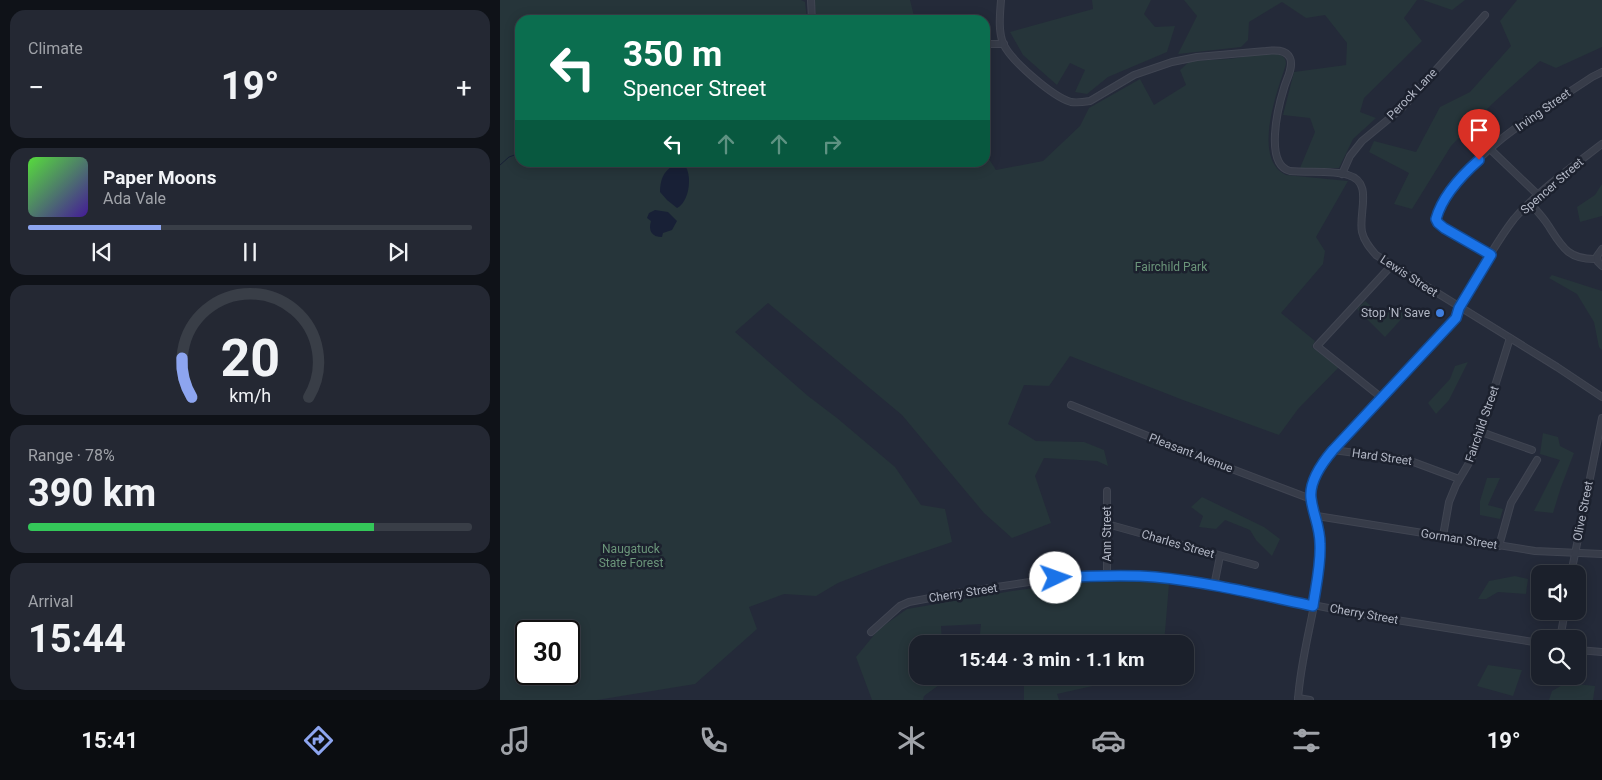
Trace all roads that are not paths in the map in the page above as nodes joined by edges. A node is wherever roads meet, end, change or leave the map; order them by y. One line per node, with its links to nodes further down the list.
1 (810, 0): 3 (street)
2 (1001, 0): 6 (street)
3 (812, 15)
4 (1485, 15): 10 (street, Perock Lane)
5 (990, 44): 6 (street)
6 (1004, 44): 10 (street)
7 (1602, 72): 9 (street, Irving Street)
8 (1602, 144): 11 (street, Spencer Street)
9 (1490, 149): 11 (street); 14 (street, Irving Street)
10 (1342, 174): 16 (street, Lewis Street)
11 (1538, 195): 12 (street, Spencer Street)
12 (1530, 203): 14 (street, Spencer Street); 15 (street)
13 (1602, 249): 15 (street)
14 (1491, 255): 18 (street, Spencer Street)
15 (1597, 259): 17 (street)
16 (1391, 266): 18 (street, Lewis Street); 20 (street)
17 (1602, 266)
18 (1459, 308): 19 (street, Lewis Street); 20 (street, Spencer Street)
19 (1510, 338): 21 (street, Lewis Street); 24 (street, Fairchild Street)
20 (1382, 398): 25 (street, Spencer Street)
21 (1602, 398)
22 (1071, 405): 30 (street, Pleasant Avenue)
23 (1602, 418): 35 (street, Olive Street)
24 (1481, 432): 26 (street); 28 (street, Fairchild Street)
25 (1333, 450): 28 (street, Hard Street); 30 (street, Spencer Street)
26 (1532, 450)
27 (1536, 460): 34 (street)
28 (1459, 479): 33 (street, Fairchild Street)
29 (1107, 491): 32 (street, Ann Street)
30 (1311, 499): 31 (street)
31 (1317, 516): 33 (street, Gorman Street); 42 (street)
32 (1107, 524): 37 (street, Charles Street); 40 (street, Ann Street)
33 (1443, 536): 34 (street, Gorman Street)
34 (1499, 546): 35 (street, Gorman Street)
35 (1574, 553): 36 (street, Gorman Street); 39 (street, Olive Street)
36 (1602, 554)
37 (1220, 556): 38 (street); 41 (street, Charles Street)
38 (1255, 565)
39 (1572, 565)
40 (1107, 576): 41 (street, Cherry Street); 43 (street, Cherry Street)
41 (1214, 586): 42 (street, Cherry Street)
42 (1313, 606): 44 (street, Cherry Street); 47 (street)
43 (871, 632)
44 (1531, 642)
45 (1586, 651): 46 (street)
46 (1602, 652)
47 (1298, 699): 48 (street)
48 (1310, 700)

